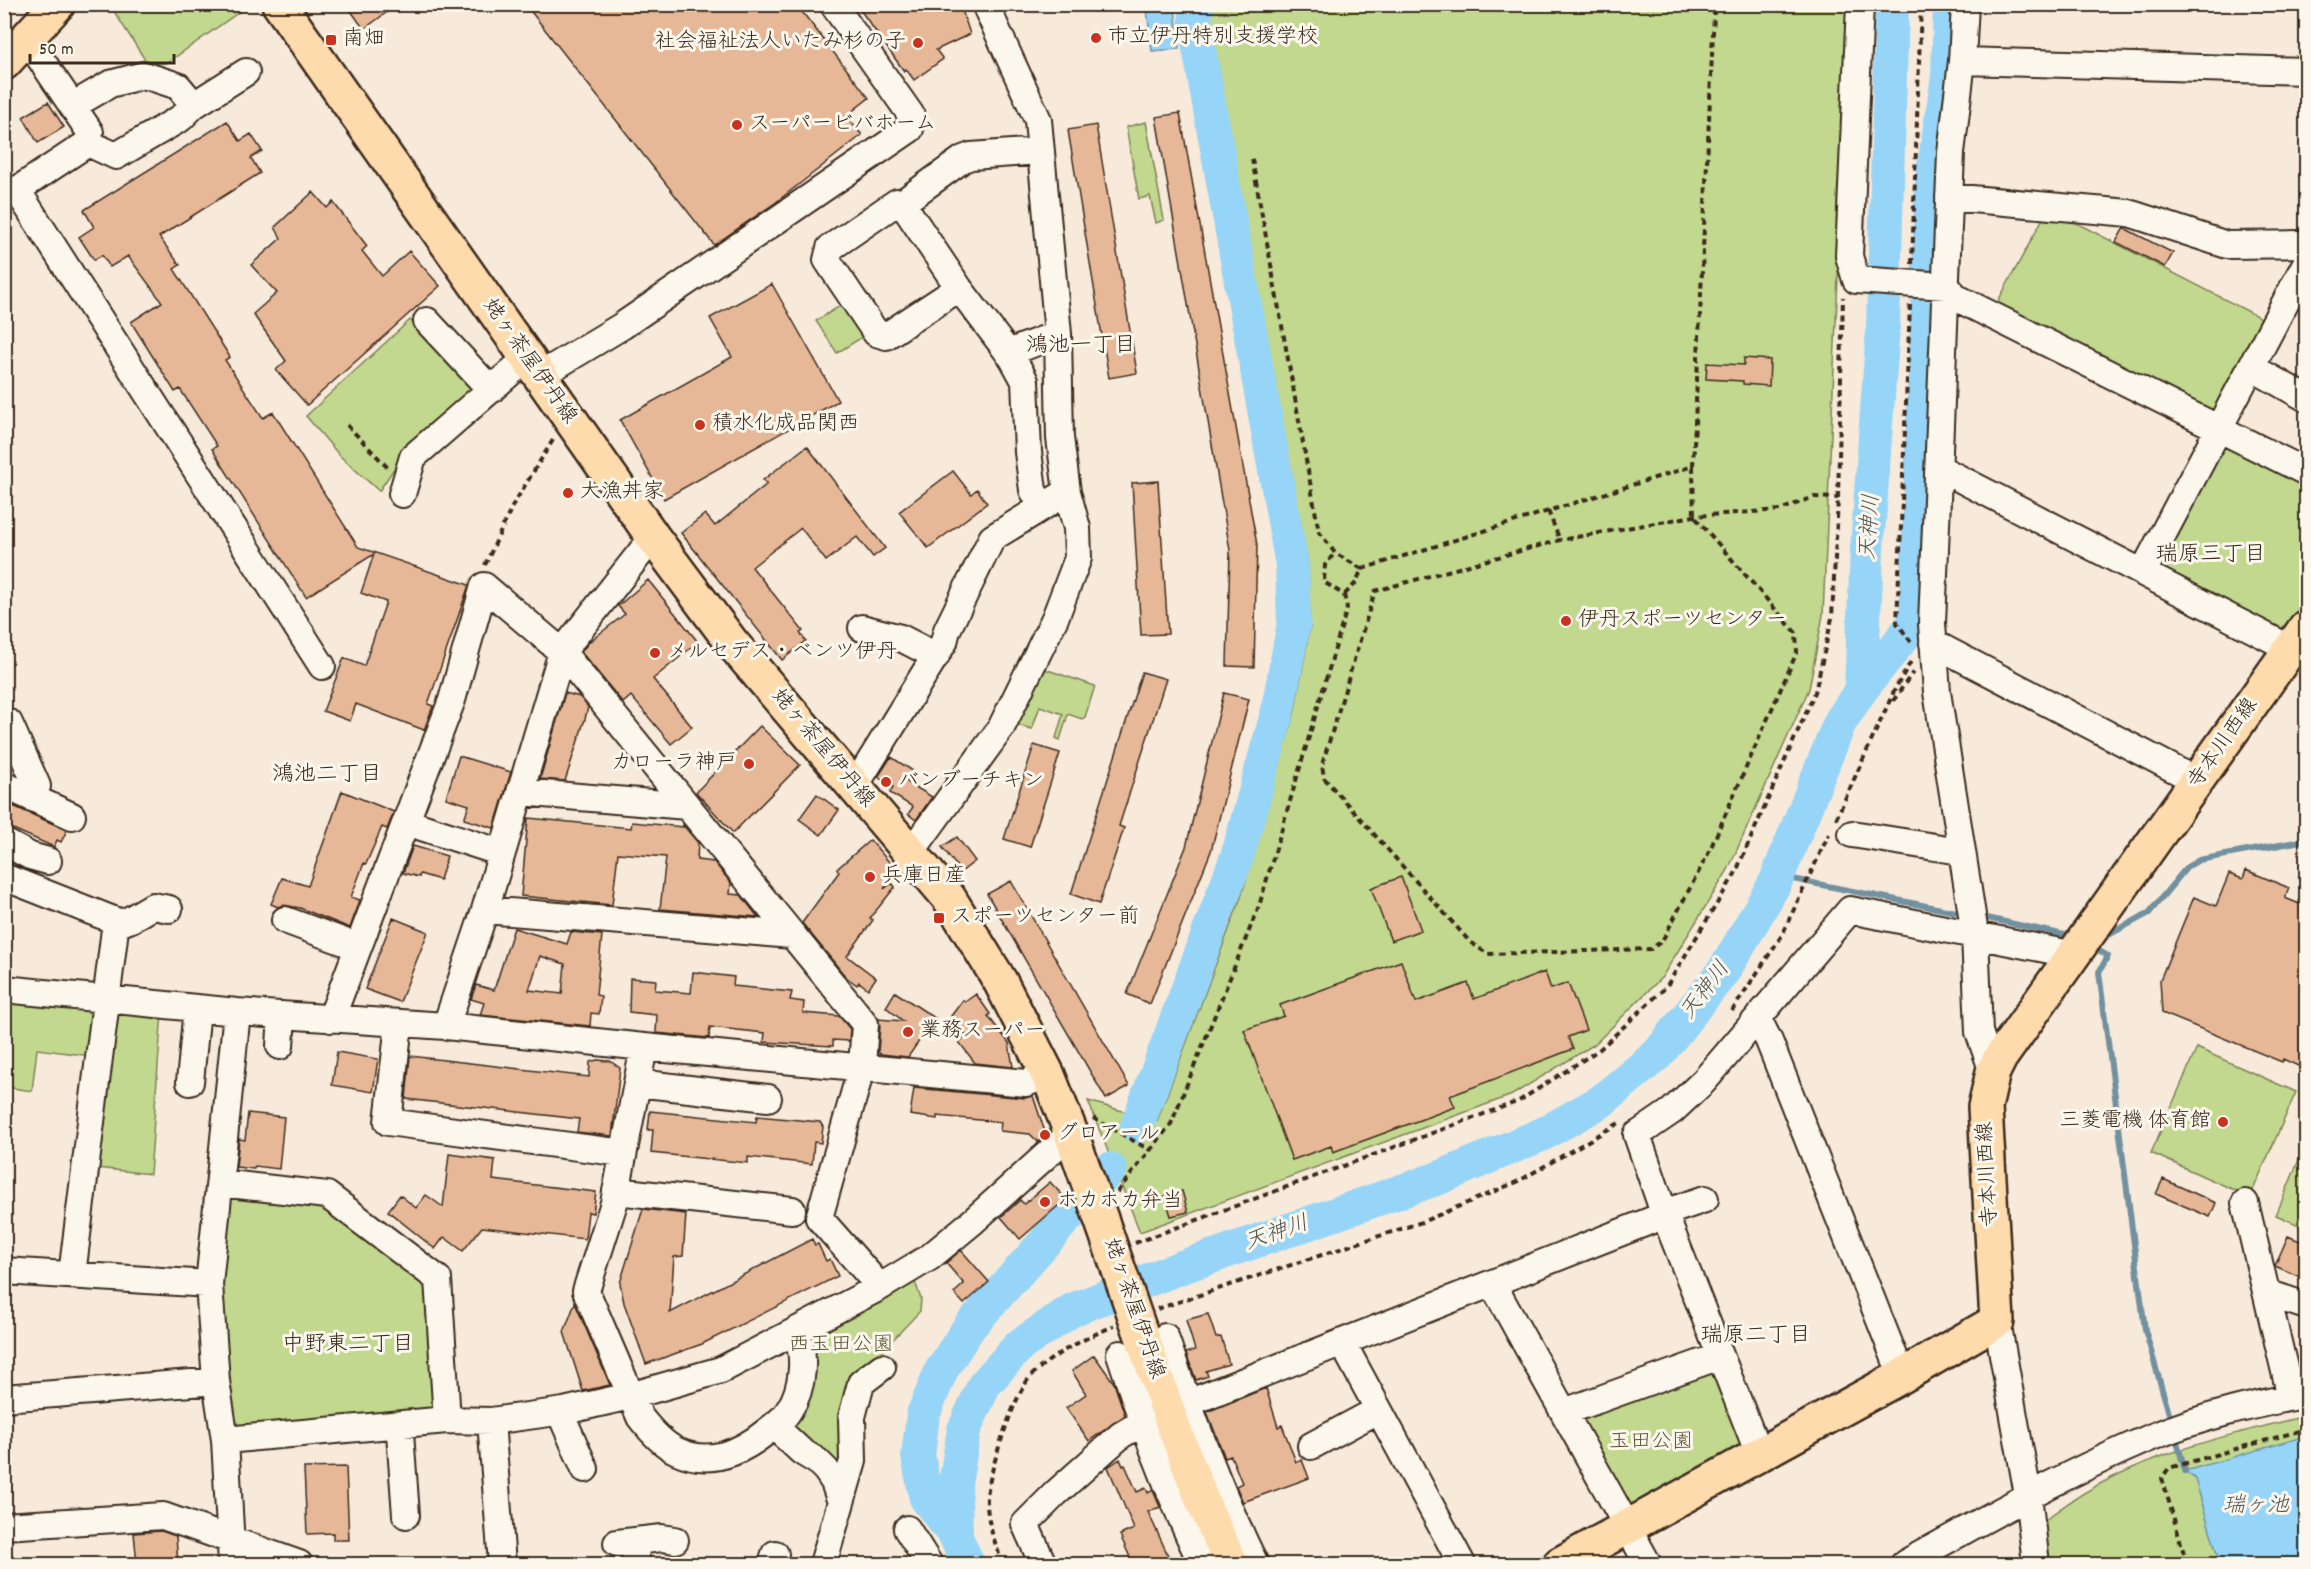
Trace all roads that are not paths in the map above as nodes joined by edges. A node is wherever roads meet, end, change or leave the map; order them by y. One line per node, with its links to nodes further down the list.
1 (58, 4): 7 (main road)
2 (833, 4): 25 (street)
3 (985, 4): 15 (street)
4 (1860, 4): 20 (street)
5 (1965, 4): 8 (street)
6 (283, 6): 25 (main road, 姥ヶ茶屋伊丹線)
7 (27, 39): 9 (main road); 12 (street)
8 (1962, 61): 10 (street); 16 (street)
9 (4, 63)
10 (2307, 71)
11 (246, 72): 13 (street)
12 (74, 105): 13 (street); 14 (street)
13 (194, 105): 14 (street)
14 (88, 143): 42 (street)
15 (1041, 151): 17 (street); 23 (street)
16 (1949, 197): 18 (street); 20 (street)
17 (902, 203): 21 (street); 21 (street)
18 (2307, 244)
19 (2307, 264): 26 (street)
20 (1920, 284): 29 (street); 30 (street)
21 (959, 288): 24 (street)
22 (426, 321): 27 (street)
23 (1058, 334): 24 (street); 33 (street)
24 (1008, 353): 34 (street)
25 (532, 367): 27 (street); 35 (main road, 姥ヶ茶屋伊丹線)
26 (2251, 367): 28 (street); 29 (street)
27 (491, 390): 32 (street)
28 (2307, 398)
29 (2219, 429): 31 (street); 36 (street)
30 (1940, 468): 36 (street); 39 (street)
31 (2307, 472)
32 (403, 489)
33 (1067, 492): 34 (street); 55 (street)
34 (1042, 507): 41 (street)
35 (653, 537): 40 (street); 46 (main road, 姥ヶ茶屋伊丹線)
36 (2144, 572): 38 (street)
37 (862, 628): 41 (street)
38 (2301, 644): 44 (main road, 寺本川西線)
39 (1919, 647): 44 (street); 54 (street)
40 (562, 652): 47 (street); 49 (street); 51 (street)
41 (936, 656): 46 (street)
42 (322, 666)
43 (6, 720): 48 (street)
44 (2197, 781): 65 (main road, 寺本川西線)
45 (4, 785): 48 (street)
46 (855, 786): 55 (main road, 姥ヶ茶屋伊丹線)
47 (520, 792): 49 (street); 56 (street)
48 (32, 798): 50 (street)
49 (687, 806): 64 (street)
50 (72, 816)
51 (406, 822): 56 (street); 66 (street)
52 (1852, 834): 54 (street)
53 (4, 842): 57 (street)
54 (1962, 850): 63 (street)
55 (911, 852): 80 (main road, 姥ヶ茶屋伊丹線)
56 (502, 853): 60 (street)
57 (48, 861)
58 (4, 878): 62 (street)
59 (169, 909): 62 (street)
60 (485, 910): 64 (street); 75 (street)
61 (285, 920): 66 (street)
62 (116, 925): 68 (street)
63 (1975, 934): 65 (street); 72 (street); 79 (street)
64 (792, 935): 78 (street)
65 (2084, 942): 79 (main road, 寺本川西線)
66 (358, 947): 73 (street)
67 (4, 990): 68 (street)
68 (107, 1000): 69 (street); 93 (street)
69 (198, 1008): 70 (street); 81 (street)
70 (237, 1012): 71 (street); 86 (street)
71 (282, 1015): 73 (street); 76 (street)
72 (1758, 1018): 91 (street); 106 (street)
73 (331, 1019): 74 (street)
74 (399, 1023): 75 (street); 85 (street)
75 (446, 1026): 77 (street)
76 (280, 1046)
77 (644, 1047): 78 (street); 82 (street)
78 (862, 1066): 80 (street); 96 (street)
79 (1993, 1072): 99 (main road, 寺本川西線)
80 (1048, 1075): 84 (main road, 姥ヶ茶屋伊丹線)
81 (190, 1082)
82 (637, 1083): 83 (street); 85 (street)
83 (768, 1098)
84 (1078, 1124): 96 (street); 140 (main road, 姥ヶ茶屋伊丹線)
85 (623, 1153): 87 (street)
86 (220, 1183): 95 (street); 115 (street)
87 (616, 1191): 90 (street); 108 (street)
88 (1705, 1199): 91 (street)
89 (2245, 1203): 97 (street)
90 (792, 1210)
91 (1664, 1214): 94 (street); 104 (street)
92 (4, 1271): 93 (street)
93 (72, 1275): 95 (street)
94 (1492, 1283): 102 (street); 114 (street)
95 (209, 1284): 107 (street)
96 (880, 1287): 100 (street)
97 (2267, 1293): 98 (street); 109 (street)
98 (2307, 1306)
99 (1997, 1321): 106 (main road); 124 (street)
100 (795, 1331): 108 (street); 119 (street)
101 (1165, 1337): 111 (street)
102 (1342, 1342): 111 (street); 112 (street)
103 (1120, 1354): 116 (street)
104 (1720, 1356): 114 (street); 122 (street)
105 (882, 1367): 125 (street)
106 (1902, 1376): 122 (main road)
107 (216, 1381): 110 (street); 120 (street)
108 (630, 1396): 113 (street); 119 (street)
109 (2299, 1396): 124 (street)
110 (4, 1398)
111 (1185, 1405): 141 (street)
112 (1378, 1410): 121 (street); 142 (street)
113 (564, 1411): 117 (street); 123 (street)
114 (1564, 1412): 128 (street)
115 (447, 1420): 117 (street); 118 (street)
116 (1146, 1420): 138 (street); 139 (street)
117 (491, 1421): 135 (street)
118 (396, 1425): 120 (street); 126 (street)
119 (774, 1426): 125 (street)
120 (225, 1440): 130 (street)
121 (1311, 1446)
122 (1759, 1454): 128 (main road)
123 (585, 1469)
124 (2028, 1495): 145 (street); 146 (street)
125 (842, 1502): 136 (street)
126 (406, 1515)
127 (4, 1526): 130 (street)
128 (1628, 1527): 143 (main road); 144 (street)
129 (907, 1529): 137 (street)
130 (230, 1539): 133 (street); 134 (street)
131 (675, 1540): 132 (street)
132 (629, 1550)
133 (232, 1564)
134 (299, 1564)
135 (502, 1564)
136 (823, 1564)
137 (929, 1564)
138 (1043, 1564)
139 (1202, 1564)
140 (1231, 1564)
141 (1255, 1564)
142 (1462, 1564)
143 (1560, 1564)
144 (1648, 1564)
145 (1904, 1564)
146 (2036, 1564)

